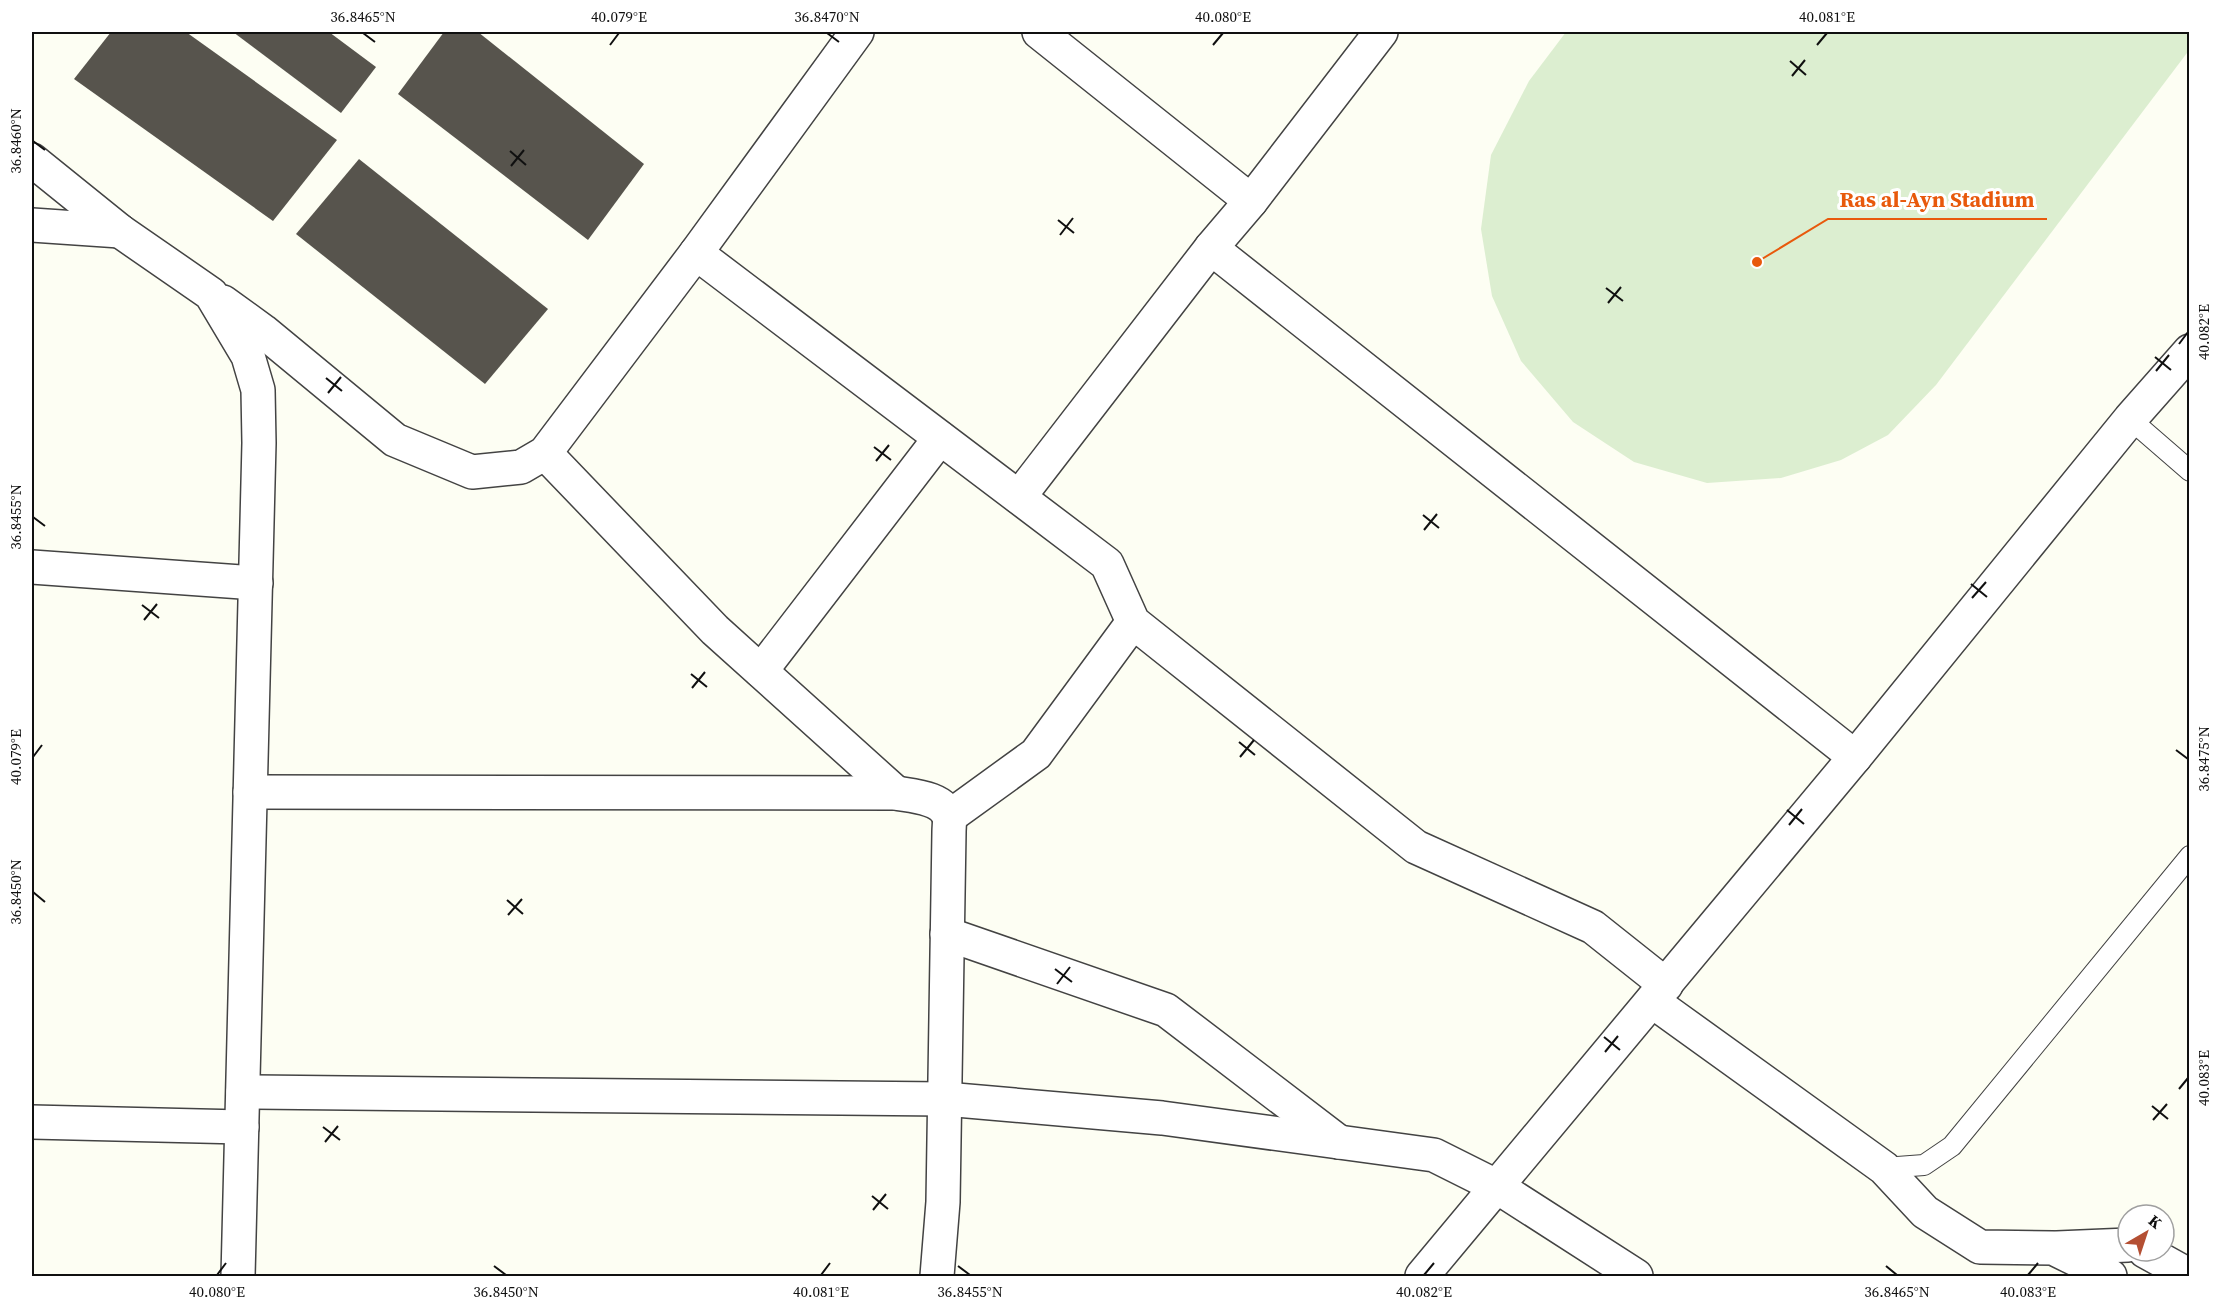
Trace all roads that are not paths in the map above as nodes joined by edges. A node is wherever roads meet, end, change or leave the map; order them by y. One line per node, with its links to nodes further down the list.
1 (857, 32): 9 (street)
2 (1040, 32): 5 (street)
3 (1381, 32): 5 (street)
4 (32, 160): 7 (street)
5 (1251, 201): 8 (street)
6 (32, 225): 7 (street)
7 (120, 231): 10 (street)
8 (1210, 248): 16 (street); 21 (street)
9 (696, 253): 13 (street); 14 (street)
10 (211, 294): 14 (street); 18 (street)
11 (2190, 351): 12 (street)
12 (2130, 419): 15 (lane); 21 (street)
13 (940, 438): 16 (street); 20 (street)
14 (545, 453): 20 (street)
15 (2190, 471)
16 (1019, 497): 19 (street)
17 (32, 567): 18 (street)
18 (256, 583): 22 (street)
19 (1133, 622): 24 (street); 27 (street)
20 (761, 671): 23 (street)
21 (1855, 757): 27 (street)
22 (250, 792): 23 (street); 28 (street)
23 (896, 793): 24 (street)
24 (949, 817): 26 (street)
25 (2190, 856): 33 (lane)
26 (947, 934): 29 (street); 32 (street)
27 (1659, 993): 33 (street); 34 (street)
28 (243, 1092): 29 (street); 31 (street)
29 (945, 1100): 32 (street); 39 (street)
30 (32, 1122): 31 (street)
31 (242, 1127): 38 (street)
32 (1341, 1143): 34 (street)
33 (1884, 1168): 36 (street)
34 (1496, 1186): 40 (street); 41 (street)
35 (2116, 1245): 36 (street)
36 (2053, 1248): 42 (street)
37 (2167, 1263): 43 (street)
38 (238, 1276)
39 (937, 1276)
40 (1422, 1276)
41 (1636, 1276)
42 (2110, 1276)
43 (2190, 1276)

